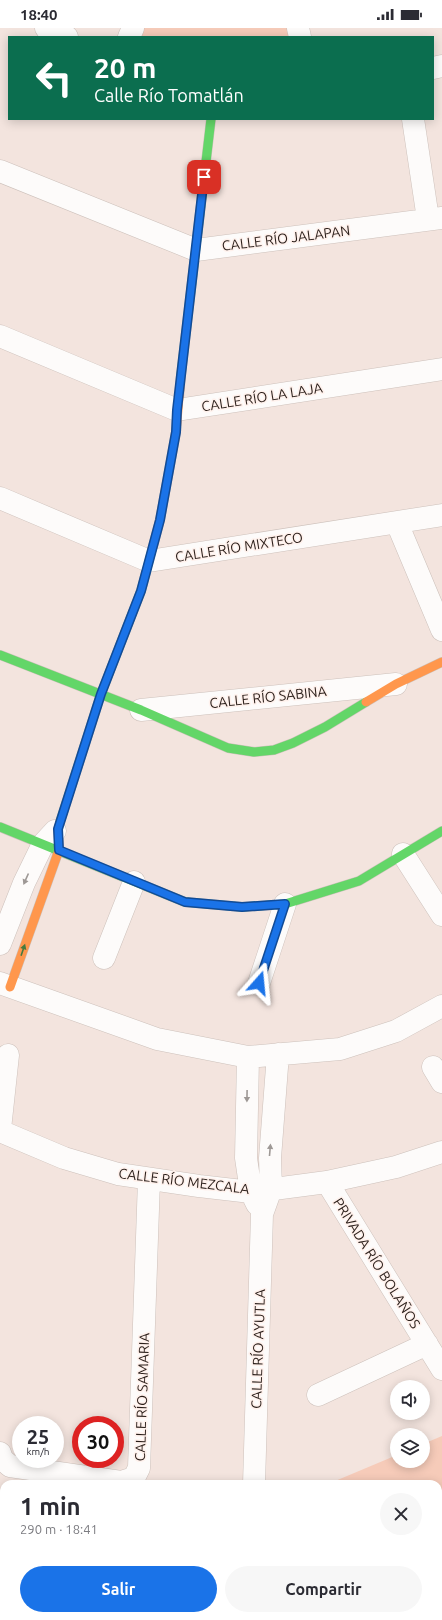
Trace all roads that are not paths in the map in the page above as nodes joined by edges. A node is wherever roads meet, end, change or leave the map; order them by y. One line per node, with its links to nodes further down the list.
1 (46, 28): 2 (street)
2 (65, 36)
3 (211, 120): 7 (street)
4 (413, 120): 6 (street)
5 (0, 171): 7 (street, CALLE RÍO JALAPAN)
6 (435, 218): 7 (street, CALLE RÍO JALAPAN)
7 (196, 250): 10 (street)
8 (0, 336): 10 (street)
9 (442, 369): 10 (street, CALLE RÍO LA LAJA)
10 (177, 410): 14 (street)
11 (0, 498): 14 (street)
12 (442, 515): 13 (street, CALLE RÍO MIXTECO)
13 (397, 523): 14 (street, CALLE RÍO MIXTECO); 15 (street)
14 (149, 561): 19 (street)
15 (442, 630)
16 (0, 655): 19 (street, CALLE RÍO SABINA)
17 (442, 662): 18 (street, CALLE RÍO SABINA)
18 (396, 684): 20 (street, CALLE RÍO SABINA); 20 (street, CALLE RÍO SABINA)
19 (101, 694): 20 (street, CALLE RÍO SABINA); 23 (street)
20 (141, 710)
21 (0, 827): 23 (street)
22 (442, 832): 24 (street)
23 (53, 841): 25 (street); 28 (street, one-way to 28); 31 (street, one-way to 23)
24 (404, 854): 26 (street); 27 (street)
25 (134, 882): 26 (street); 29 (street)
26 (285, 904): 30 (street)
27 (442, 915)
28 (0, 944)
29 (104, 958)
30 (259, 983)
31 (5, 985): 35 (street)
32 (442, 1006): 33 (street)
33 (278, 1054): 35 (street); 40 (street, CALLE RÍO AYUTLA, one-way to 33)
34 (8, 1055): 36 (street)
35 (248, 1057): 40 (street, CALLE RÍO AYUTLA, one-way to 40)
36 (0, 1130): 38 (street, CALLE RÍO MEZCALA)
37 (442, 1152): 39 (street, CALLE RÍO MEZCALA)
38 (150, 1180): 40 (street, CALLE RÍO MEZCALA); 46 (street, CALLE RÍO SAMARIA)
39 (327, 1182): 40 (street, CALLE RÍO MEZCALA); 41 (street, PRIVADA RÍO BOLAÑOS)
40 (261, 1190): 47 (street, CALLE RÍO AYUTLA)
41 (427, 1344): 42 (street, PRIVADA RÍO BOLAÑOS); 43 (street, PRIVADA RÍO BOLAÑOS)
42 (442, 1369)
43 (318, 1395)
44 (1, 1456): 45 (street, CALLE RÍO SAMARIA)
45 (107, 1480)
46 (128, 1480)
47 (254, 1480)

